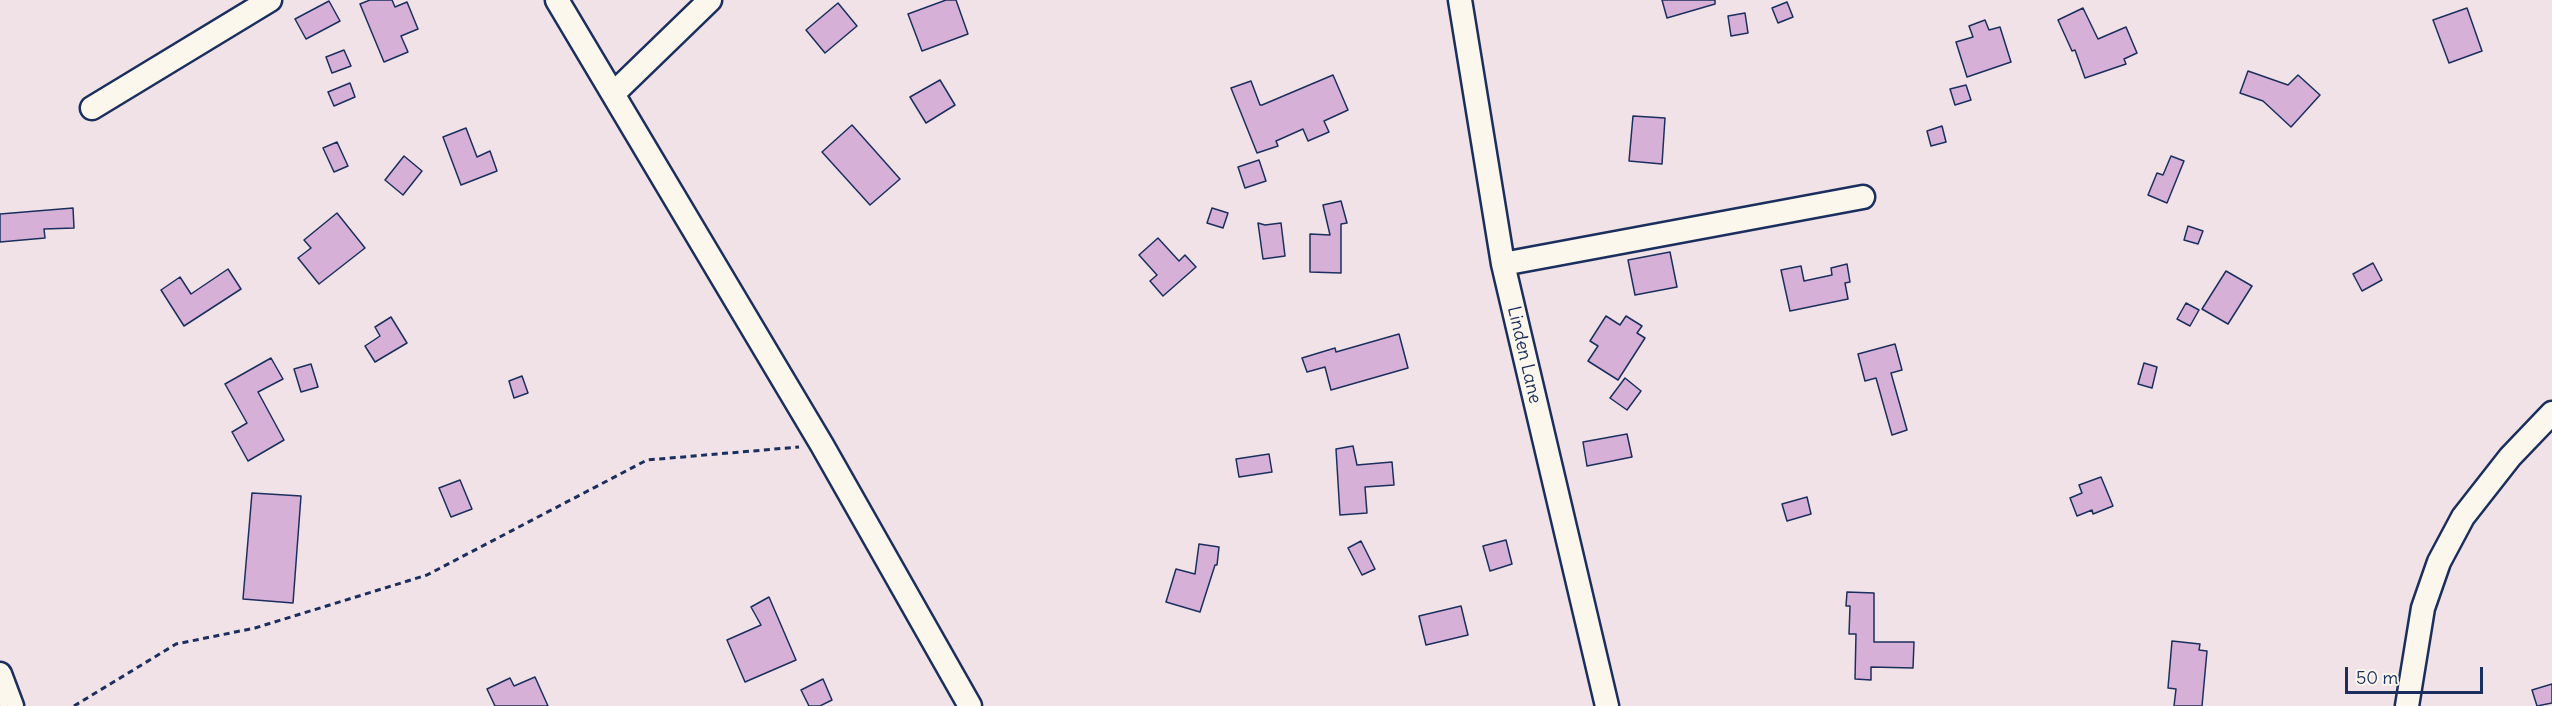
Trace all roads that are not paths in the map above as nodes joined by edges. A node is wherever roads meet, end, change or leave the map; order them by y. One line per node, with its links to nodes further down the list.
1 (270, 0): 6 (street)
2 (557, 0): 5 (street)
3 (710, 0): 5 (street)
4 (1460, 0): 8 (street, Linden Lane)
5 (613, 94): 12 (street)
6 (92, 108)
7 (1863, 197): 8 (street)
8 (1503, 264): 13 (street, Linden Lane)
9 (2552, 413): 14 (street)
10 (0, 674): 11 (street)
11 (12, 706)
12 (970, 706)
13 (1607, 706)
14 (2407, 706)

